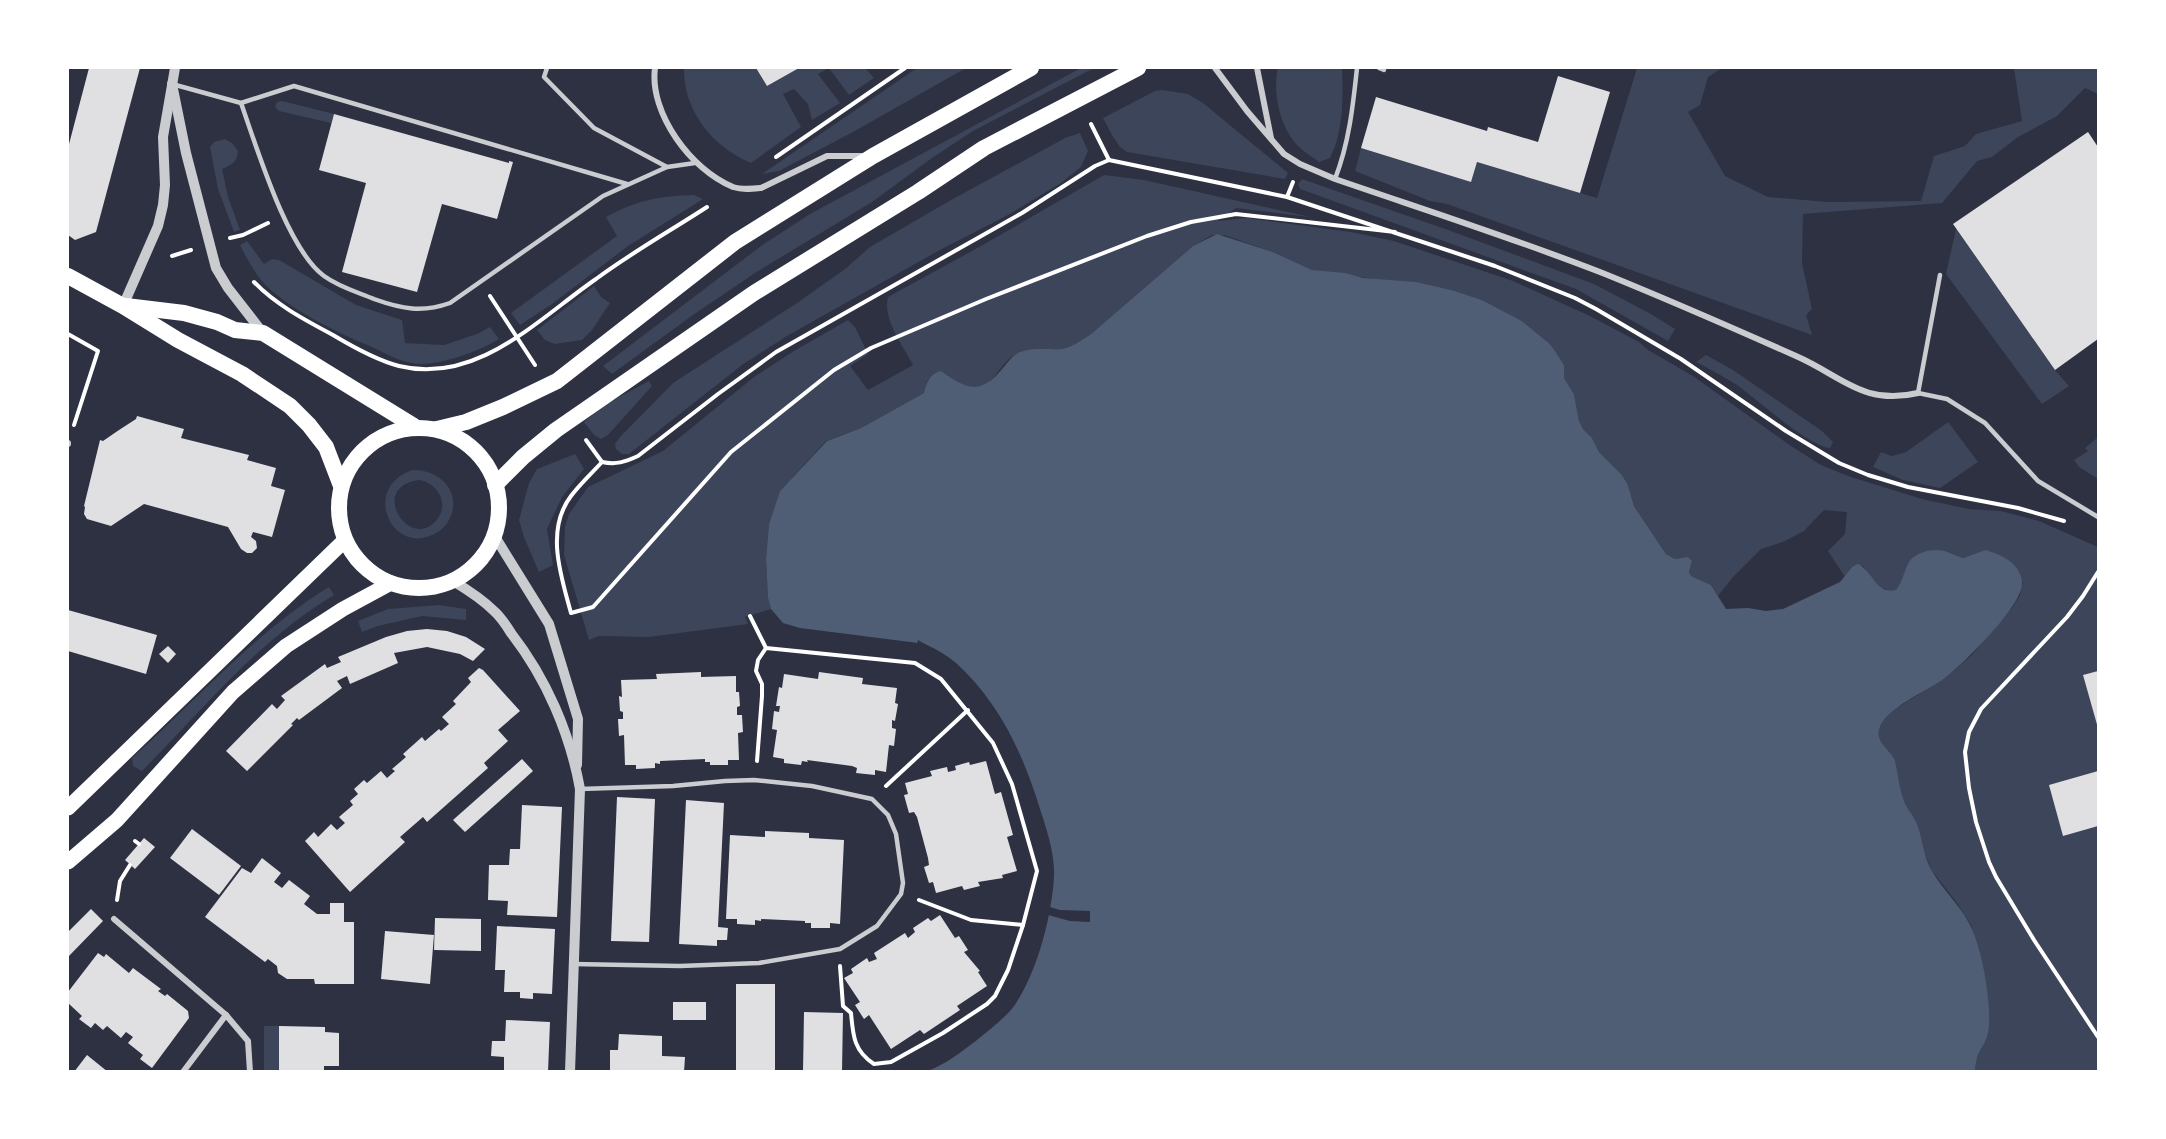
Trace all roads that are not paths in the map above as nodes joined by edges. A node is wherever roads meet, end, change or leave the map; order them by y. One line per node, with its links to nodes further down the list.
1 (176, 68): 9 (street)
2 (547, 68): 14 (lane)
3 (655, 68): 13 (street)
4 (1031, 68): 12 (highway)
5 (1138, 68): 24 (highway)
6 (1215, 68): 11 (street)
7 (1257, 68): 11 (street)
8 (1357, 68): 15 (lane)
9 (172, 84): 10 (lane); 19 (street); 20 (street)
10 (241, 104): 16 (lane); 16 (lane)
11 (1271, 139): 15 (street)
12 (873, 156): 13 (street); 23 (highway)
13 (695, 163): 14 (lane)
14 (667, 167): 16 (lane)
15 (1335, 180): 21 (street)
16 (627, 185)
17 (1940, 274): 21 (lane)
18 (68, 276): 19 (highway)
19 (123, 306): 20 (highway); 25 (highway)
20 (264, 333): 22 (highway)
21 (1918, 393): 26 (lane)
22 (414, 426): 23 (highway); 25 (highway)
23 (437, 429): 24 (highway)
24 (495, 484): 27 (highway)
25 (341, 486): 28 (highway)
26 (2098, 517)
27 (494, 535): 29 (highway); 31 (street)
28 (345, 540): 30 (highway); 33 (main road)
29 (453, 581): 30 (highway); 31 (street)
30 (391, 583): 34 (main road)
31 (576, 771): 32 (street)
32 (580, 789): 36 (street); 36 (lane)
33 (68, 808)
34 (68, 862)
35 (114, 918): 37 (street)
36 (573, 964): 40 (street)
37 (226, 1016): 38 (street); 39 (street)
38 (183, 1071)
39 (250, 1071)
40 (570, 1071)

